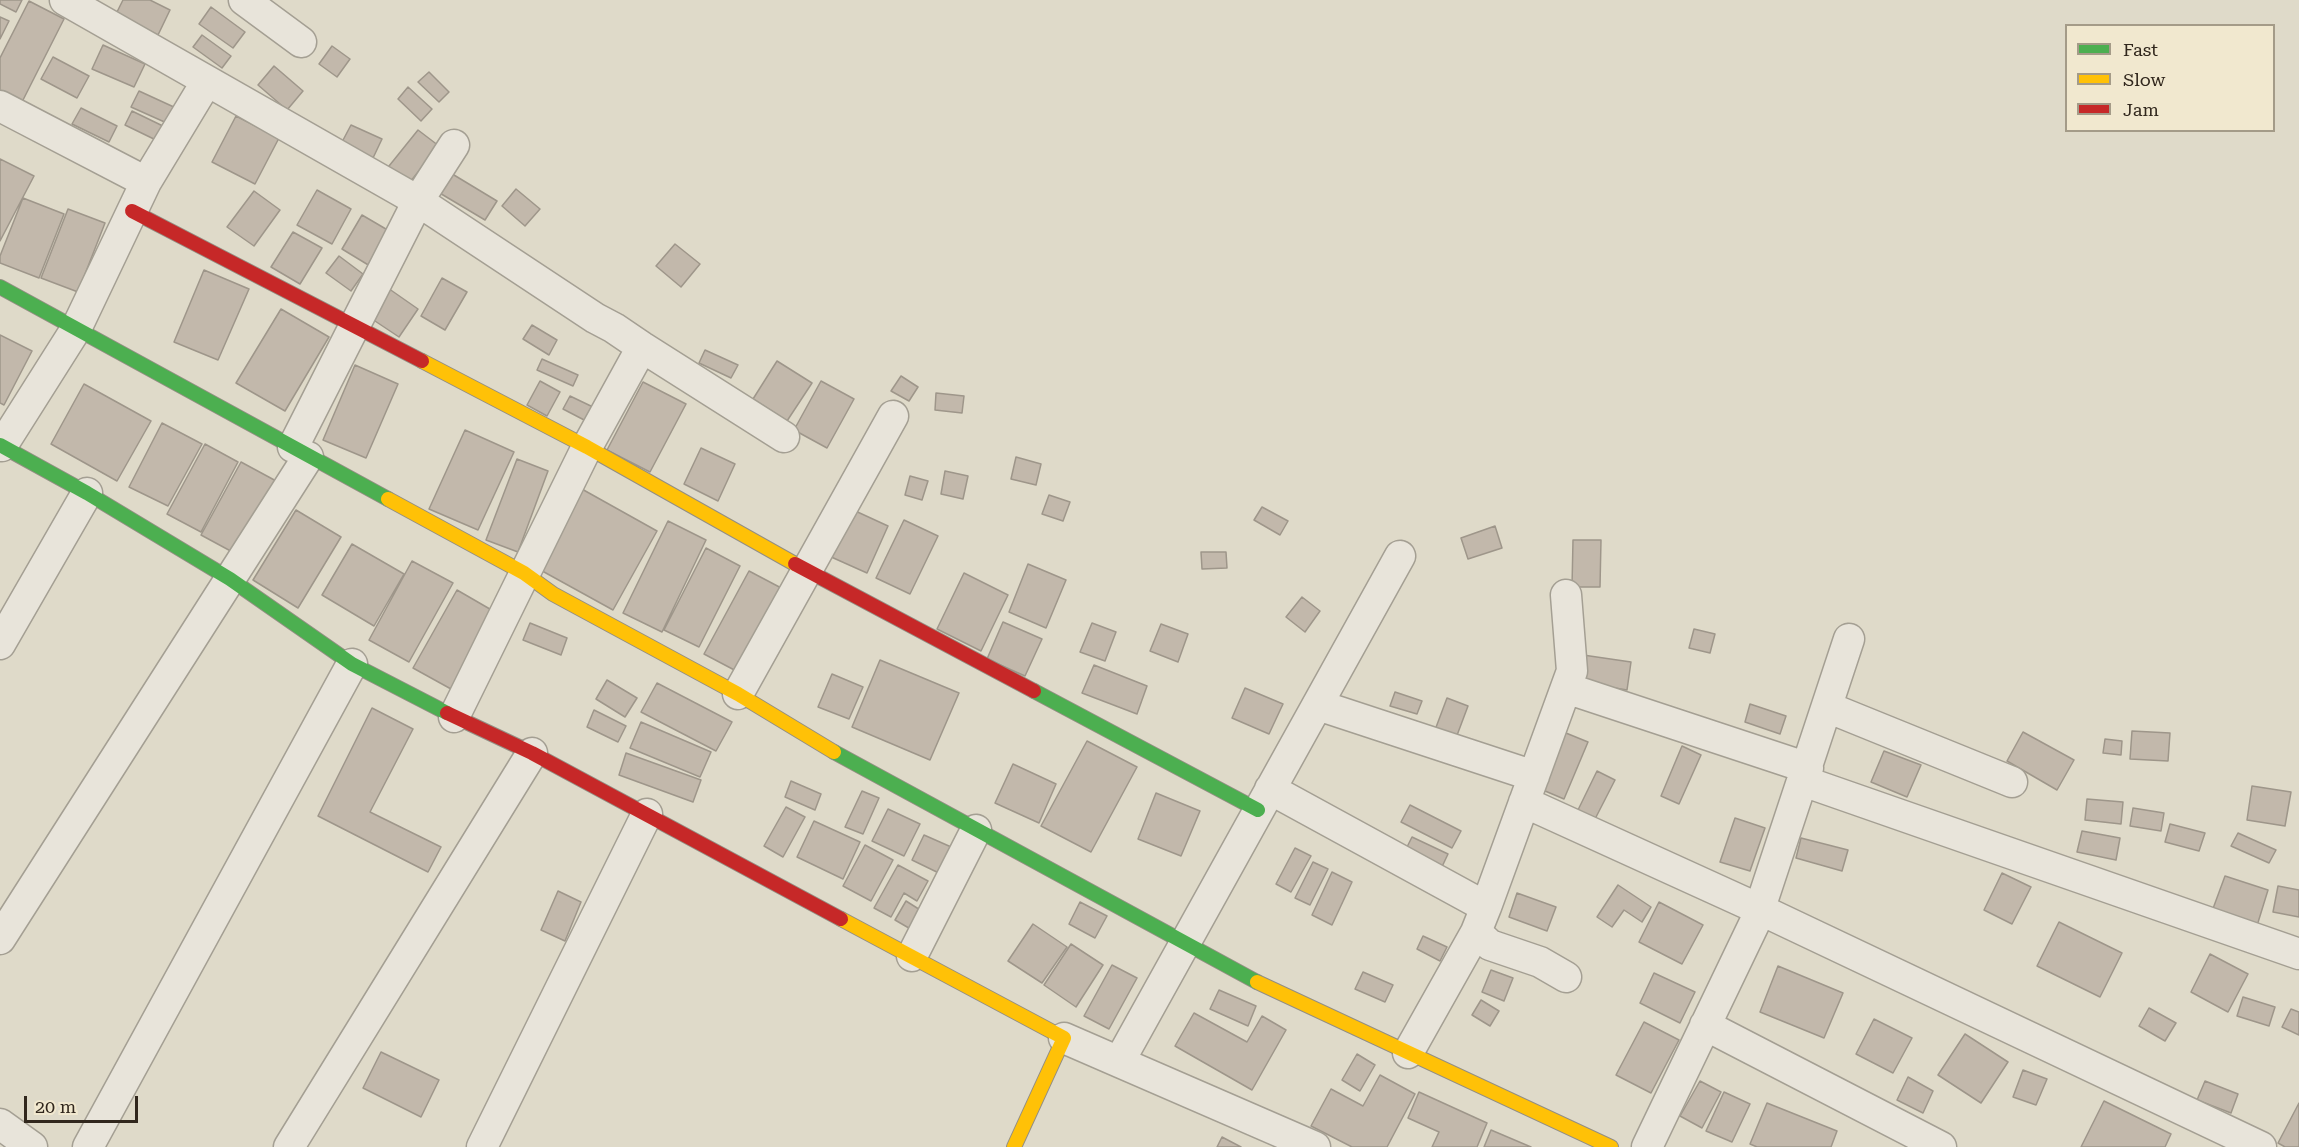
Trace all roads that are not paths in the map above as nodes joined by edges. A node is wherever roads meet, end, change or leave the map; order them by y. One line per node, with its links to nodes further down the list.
1 (65, 0): 4 (street)
2 (244, 0): 3 (street)
3 (301, 42)
4 (207, 81): 7 (street); 8 (street)
5 (0, 106): 7 (street)
6 (454, 145): 8 (street)
7 (146, 182): 9 (street)
8 (418, 201): 11 (street); 13 (street)
9 (132, 211): 11 (street); 12 (street)
10 (0, 287): 12 (street)
11 (354, 326): 17 (street); 18 (street)
12 (76, 329): 16 (street); 18 (street)
13 (642, 347): 15 (street); 17 (street)
14 (893, 416): 21 (street)
15 (784, 437)
16 (1, 446): 19 (street)
17 (587, 447): 21 (street); 22 (street)
18 (301, 452): 22 (street); 23 (street)
19 (87, 493): 23 (street); 26 (street)
20 (1400, 556): 30 (street)
21 (806, 570): 29 (street); 37 (street)
22 (524, 573): 29 (street); 32 (street)
23 (230, 579): 27 (street); 42 (street)
24 (1566, 595): 28 (street)
25 (1849, 639): 31 (street)
26 (0, 644)
27 (352, 664): 32 (street); 54 (street)
28 (1566, 688): 34 (street); 36 (street)
29 (738, 694): 39 (street)
30 (1318, 705): 36 (street); 37 (street)
31 (1827, 707): 34 (street); 35 (street)
32 (454, 717): 33 (street)
33 (532, 753): 38 (street); 55 (street)
34 (1806, 774): 40 (street); 44 (street)
35 (2012, 782)
36 (1529, 789): 40 (street); 41 (street)
37 (1264, 799): 41 (street); 43 (street)
38 (647, 814): 45 (street); 56 (street)
39 (976, 830): 43 (street); 45 (street)
40 (1759, 909): 47 (street); 61 (street)
41 (1481, 920): 46 (street); 49 (street)
42 (0, 939)
43 (1186, 945): 49 (street); 50 (street)
44 (2299, 954)
45 (912, 956): 48 (street)
46 (1566, 977)
47 (1705, 1025): 59 (street); 60 (street)
48 (1064, 1038): 50 (street); 52 (street)
49 (1408, 1053): 58 (street)
50 (1119, 1062): 57 (street)
51 (0, 1124): 53 (street)
52 (1022, 1145)
53 (32, 1147)
54 (88, 1147)
55 (289, 1147)
56 (482, 1147)
57 (1315, 1147)
58 (1611, 1147)
59 (1647, 1147)
60 (1941, 1147)
61 (2261, 1147)

